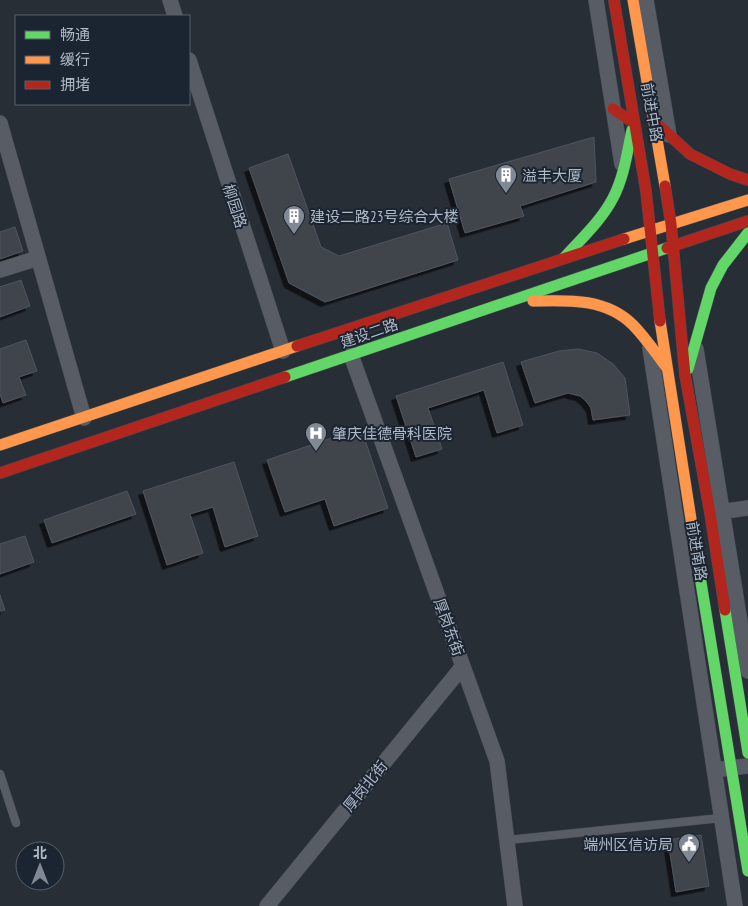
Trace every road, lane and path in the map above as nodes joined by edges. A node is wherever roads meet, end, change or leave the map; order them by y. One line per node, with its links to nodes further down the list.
1 (170, 0): 6 (street)
2 (596, 0): 9 (street)
3 (614, 0): 12 (street, 前进南路)
4 (633, 0): 10 (street, 前进中路)
5 (646, 0): 8 (street, 前进中路)
6 (175, 15)
7 (190, 63): 29 (street, 柳园路)
8 (660, 86): 10 (street); 13 (street, 前进中路)
9 (613, 109): 12 (street); 14 (street)
10 (653, 120): 13 (street); 18 (street, 前进中路)
11 (0, 123): 23 (street)
12 (634, 123): 14 (street); 19 (street, 前进南路)
13 (668, 135): 15 (street)
14 (622, 169): 24 (street)
15 (748, 180)
16 (748, 200): 18 (street, 建设二路)
17 (748, 222): 21 (street, 建设二路)
18 (672, 224): 19 (street, 建设二路); 21 (street, 前进南路)
19 (650, 231): 22 (street, 前进南路); 24 (street, 建设二路)
20 (748, 233): 28 (street)
21 (673, 248): 22 (street, 建设二路); 32 (street, 前进南路)
22 (652, 254): 26 (street, 建设二路); 31 (street, 前进南路)
23 (38, 258): 25 (street); 35 (street)
24 (564, 258): 29 (street, 建设二路)
25 (0, 270)
26 (506, 303): 27 (street); 30 (street, 建设二路)
27 (650, 348): 31 (street); 34 (street, 前进南路)
28 (695, 348): 32 (street); 33 (street, 前进南路)
29 (283, 351): 35 (street, 建设二路)
30 (351, 356): 37 (street, 建设二路); 41 (street, 厚岗东街)
31 (667, 369): 34 (street); 40 (street, 前进南路)
32 (686, 375): 33 (street); 39 (street, 前进南路)
33 (703, 394): 39 (street, 前进南路)
34 (658, 396): 40 (street, 前进南路)
35 (84, 418): 36 (street, 建设二路)
36 (0, 445)
37 (0, 473)
38 (748, 508): 39 (street)
39 (716, 512): 40 (street); 42 (street, 前进南路); 43 (street, 前进南路)
40 (683, 517): 45 (street, 前进南路); 46 (street, 前进南路)
41 (463, 666): 50 (street, 厚岗东街); 53 (street, 厚岗北街)
42 (748, 671)
43 (748, 753)
44 (748, 766): 45 (street)
45 (731, 768): 46 (street); 51 (street, 前进南路)
46 (714, 771): 48 (street, 前进南路)
47 (0, 774): 49 (lane)
48 (722, 818): 50 (lane); 54 (street, 前进南路)
49 (16, 823)
50 (508, 840): 52 (street, 厚岗东街)
51 (748, 871)
52 (511, 902)
53 (267, 906)
54 (735, 906)

